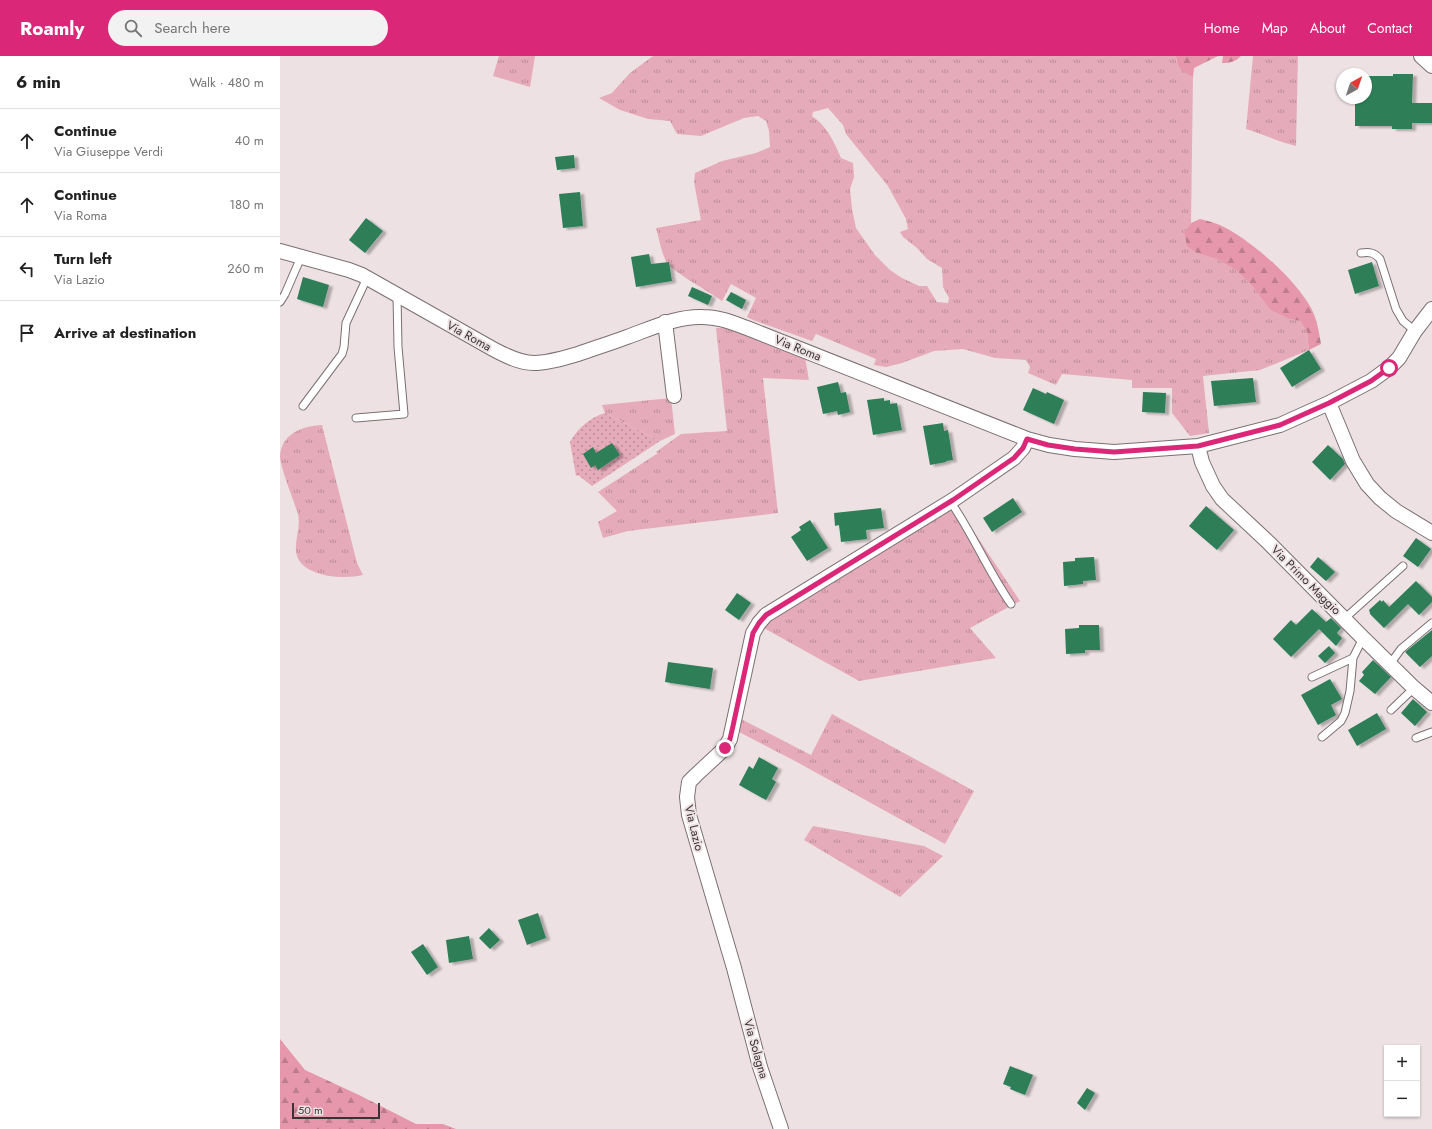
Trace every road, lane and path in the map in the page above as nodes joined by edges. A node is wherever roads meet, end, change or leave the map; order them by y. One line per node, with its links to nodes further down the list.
1 (1421, 56): 2 (street)
2 (1432, 66)
3 (280, 251): 5 (street, Via Roma)
4 (1361, 253): 11 (lane)
5 (302, 257): 6 (street, Via Roma); 8 (lane)
6 (367, 278): 7 (street, Via Roma); 14 (lane)
7 (397, 295): 10 (street, Via Roma); 15 (lane)
8 (280, 302)
9 (1432, 309): 11 (street, Via Roma)
10 (665, 322): 12 (street); 16 (street, Via Roma)
11 (1415, 332): 13 (street, Via Roma)
12 (674, 396)
13 (1329, 403): 17 (street, Via Roma); 19 (street)
14 (302, 406)
15 (356, 418)
16 (1027, 439): 17 (street, Via Roma); 18 (street, Via Lazio)
17 (1198, 446): 22 (street, Via Primo Maggio)
18 (950, 501): 21 (lane); 34 (street, Via Lazio)
19 (1432, 533)
20 (1403, 566): 22 (lane)
21 (1011, 604)
22 (1344, 619): 24 (street, Via Primo Maggio)
23 (1432, 623): 26 (lane)
24 (1363, 638): 25 (lane); 26 (street, Via Primo Maggio)
25 (1353, 658): 27 (lane); 32 (lane)
26 (1390, 664): 28 (street, Via Primo Maggio)
27 (1312, 677)
28 (1414, 688): 29 (street, Via Primo Maggio); 30 (lane)
29 (1432, 703)
30 (1391, 710)
31 (1432, 732): 33 (lane)
32 (1322, 737)
33 (1416, 738)
34 (734, 968): 35 (street, Via Solagna)
35 (781, 1129)

